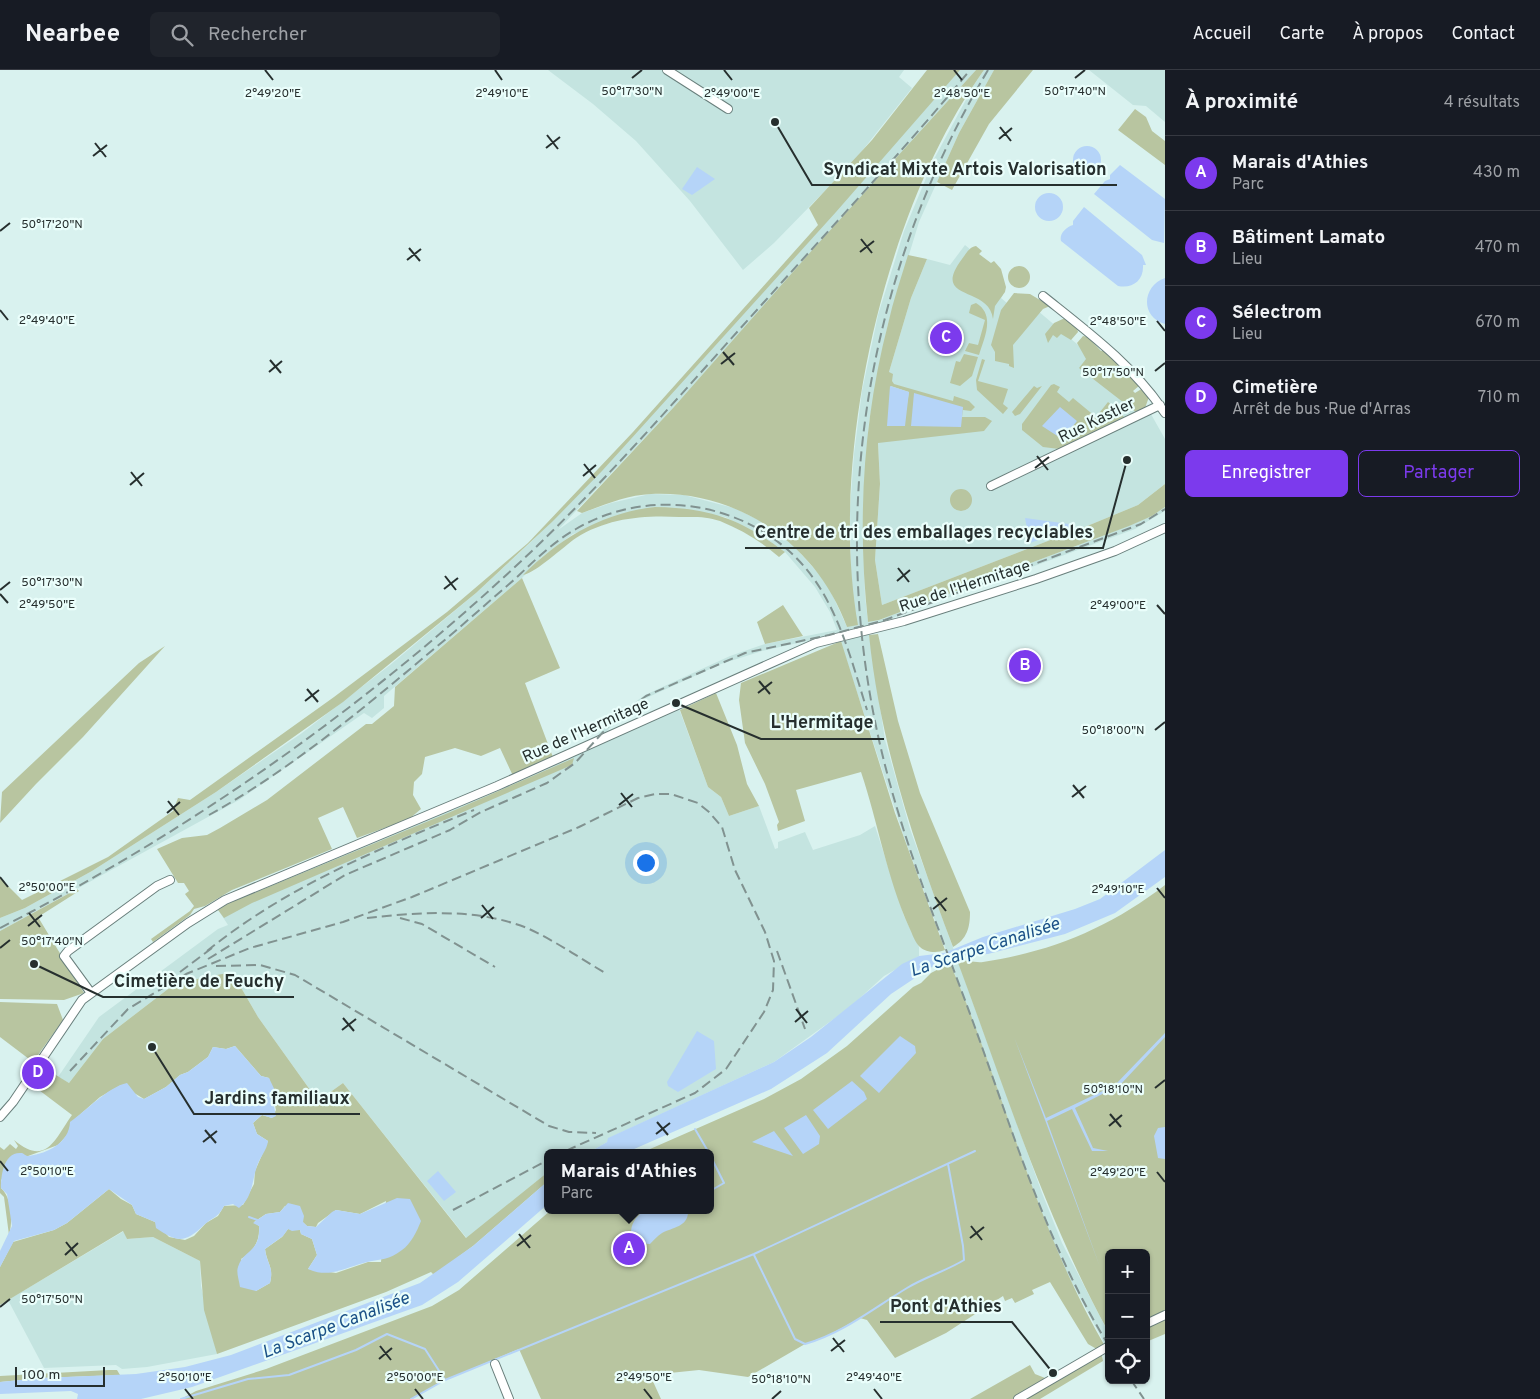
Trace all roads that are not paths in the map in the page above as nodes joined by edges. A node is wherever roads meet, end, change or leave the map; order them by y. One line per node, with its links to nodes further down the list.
1 (667, 70): 2 (street)
2 (728, 109)
3 (1043, 296): 4 (street)
4 (1160, 405): 5 (street); 6 (street, Rue Kastler)
5 (1165, 413)
6 (991, 486)
7 (1165, 528): 9 (street, Rue de l'Hermitage)
8 (170, 880): 9 (street)
9 (91, 993): 10 (street, Rue de l'Hermitage)
10 (0, 1117)
11 (1165, 1315): 12 (street)
12 (1150, 1322)
13 (1105, 1348): 16 (street)
14 (495, 1364): 15 (street)
15 (509, 1399)
16 (1018, 1399)

